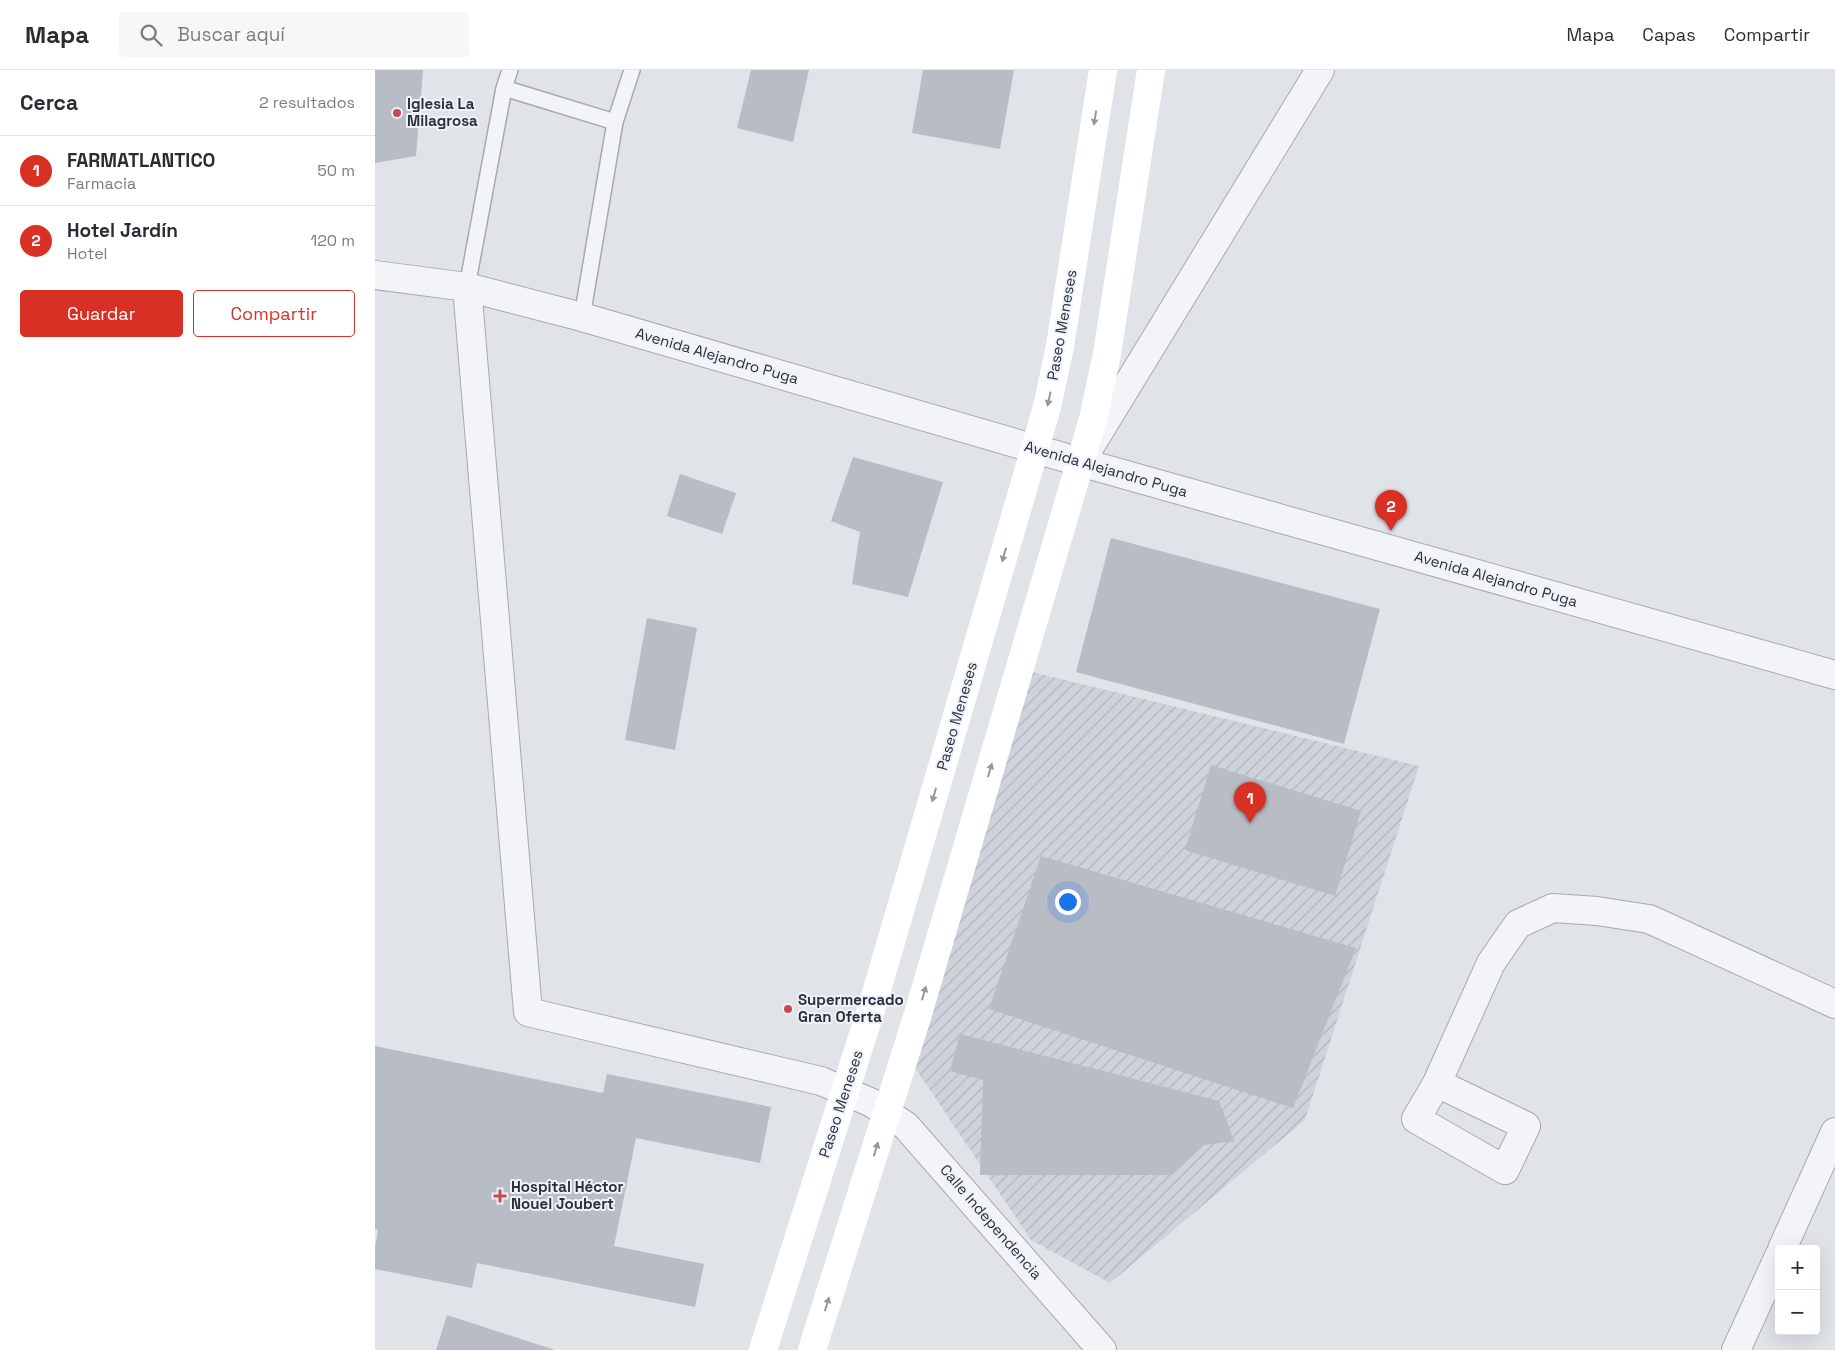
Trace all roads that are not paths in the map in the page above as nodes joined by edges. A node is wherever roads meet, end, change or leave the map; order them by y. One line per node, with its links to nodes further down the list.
1 (510, 70): 6 (lane)
2 (632, 70): 7 (lane)
3 (1103, 70): 11 (street, Paseo Meneses, one-way to 11)
4 (1151, 70): 12 (street)
5 (1320, 70): 12 (street)
6 (504, 88): 7 (lane); 9 (lane)
7 (615, 122): 10 (lane)
8 (375, 274): 9 (street, Avenida Alejandro Puga)
9 (467, 287): 10 (street, Avenida Alejandro Puga); 16 (street, Calle Independencia)
10 (582, 317): 11 (street, Avenida Alejandro Puga)
11 (1035, 449): 12 (street, Avenida Alejandro Puga); 16 (street, Paseo Meneses, one-way to 16)
12 (1080, 462): 13 (street, Avenida Alejandro Puga); 17 (street, one-way to 12)
13 (1835, 675)
14 (1835, 1004): 15 (street)
15 (1437, 1083)
16 (845, 1091): 17 (street, Calle Independencia); 21 (street, Paseo Meneses)
17 (880, 1108): 22 (street, one-way to 17); 23 (street, Calle Independencia)
18 (1835, 1132): 19 (street)
19 (1784, 1245)
20 (1775, 1265): 24 (street)
21 (763, 1350)
22 (812, 1350)
23 (1101, 1350)
24 (1735, 1350)

